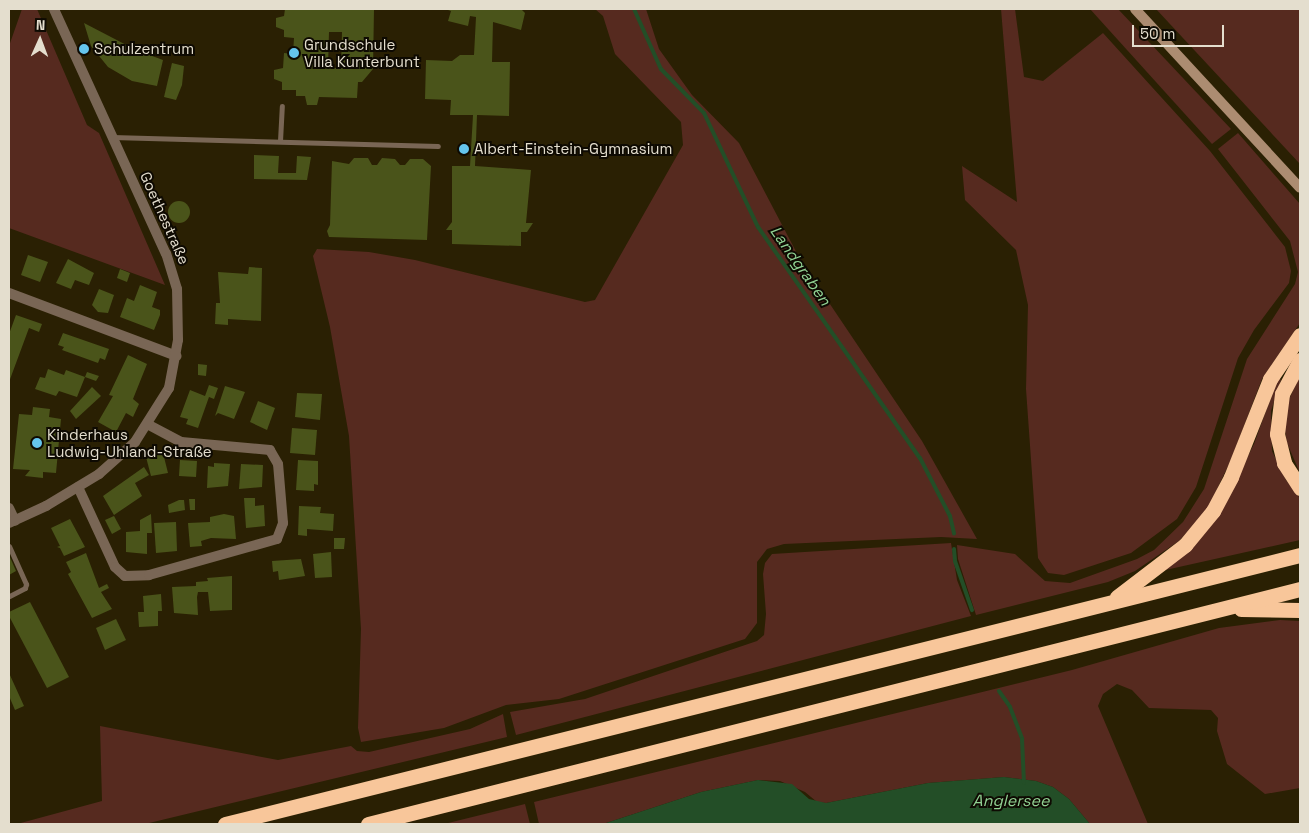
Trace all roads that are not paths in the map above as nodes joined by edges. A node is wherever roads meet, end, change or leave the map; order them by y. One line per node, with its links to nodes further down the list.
1 (54, 9): 4 (street, Goethestraße)
2 (1135, 9): 7 (main road)
3 (282, 106): 5 (lane)
4 (111, 137): 5 (lane); 10 (street, Goethestraße)
5 (280, 141): 6 (lane)
6 (438, 146)
7 (1300, 188)
8 (9, 293): 10 (street)
9 (1300, 334): 21 (highway)
10 (177, 356): 12 (street, Goethestraße)
11 (1300, 360): 14 (highway)
12 (149, 425): 13 (street, Goethestraße); 13 (street)
13 (78, 487): 16 (street, Goethestraße)
14 (1300, 488)
15 (9, 508): 16 (street)
16 (12, 522)
17 (9, 546): 20 (lane)
18 (1300, 555): 21 (highway)
19 (1300, 589): 22 (highway)
20 (9, 596)
21 (1112, 601): 24 (highway)
22 (1217, 608): 23 (highway); 25 (highway)
23 (1300, 610)
24 (225, 824)
25 (368, 824)

